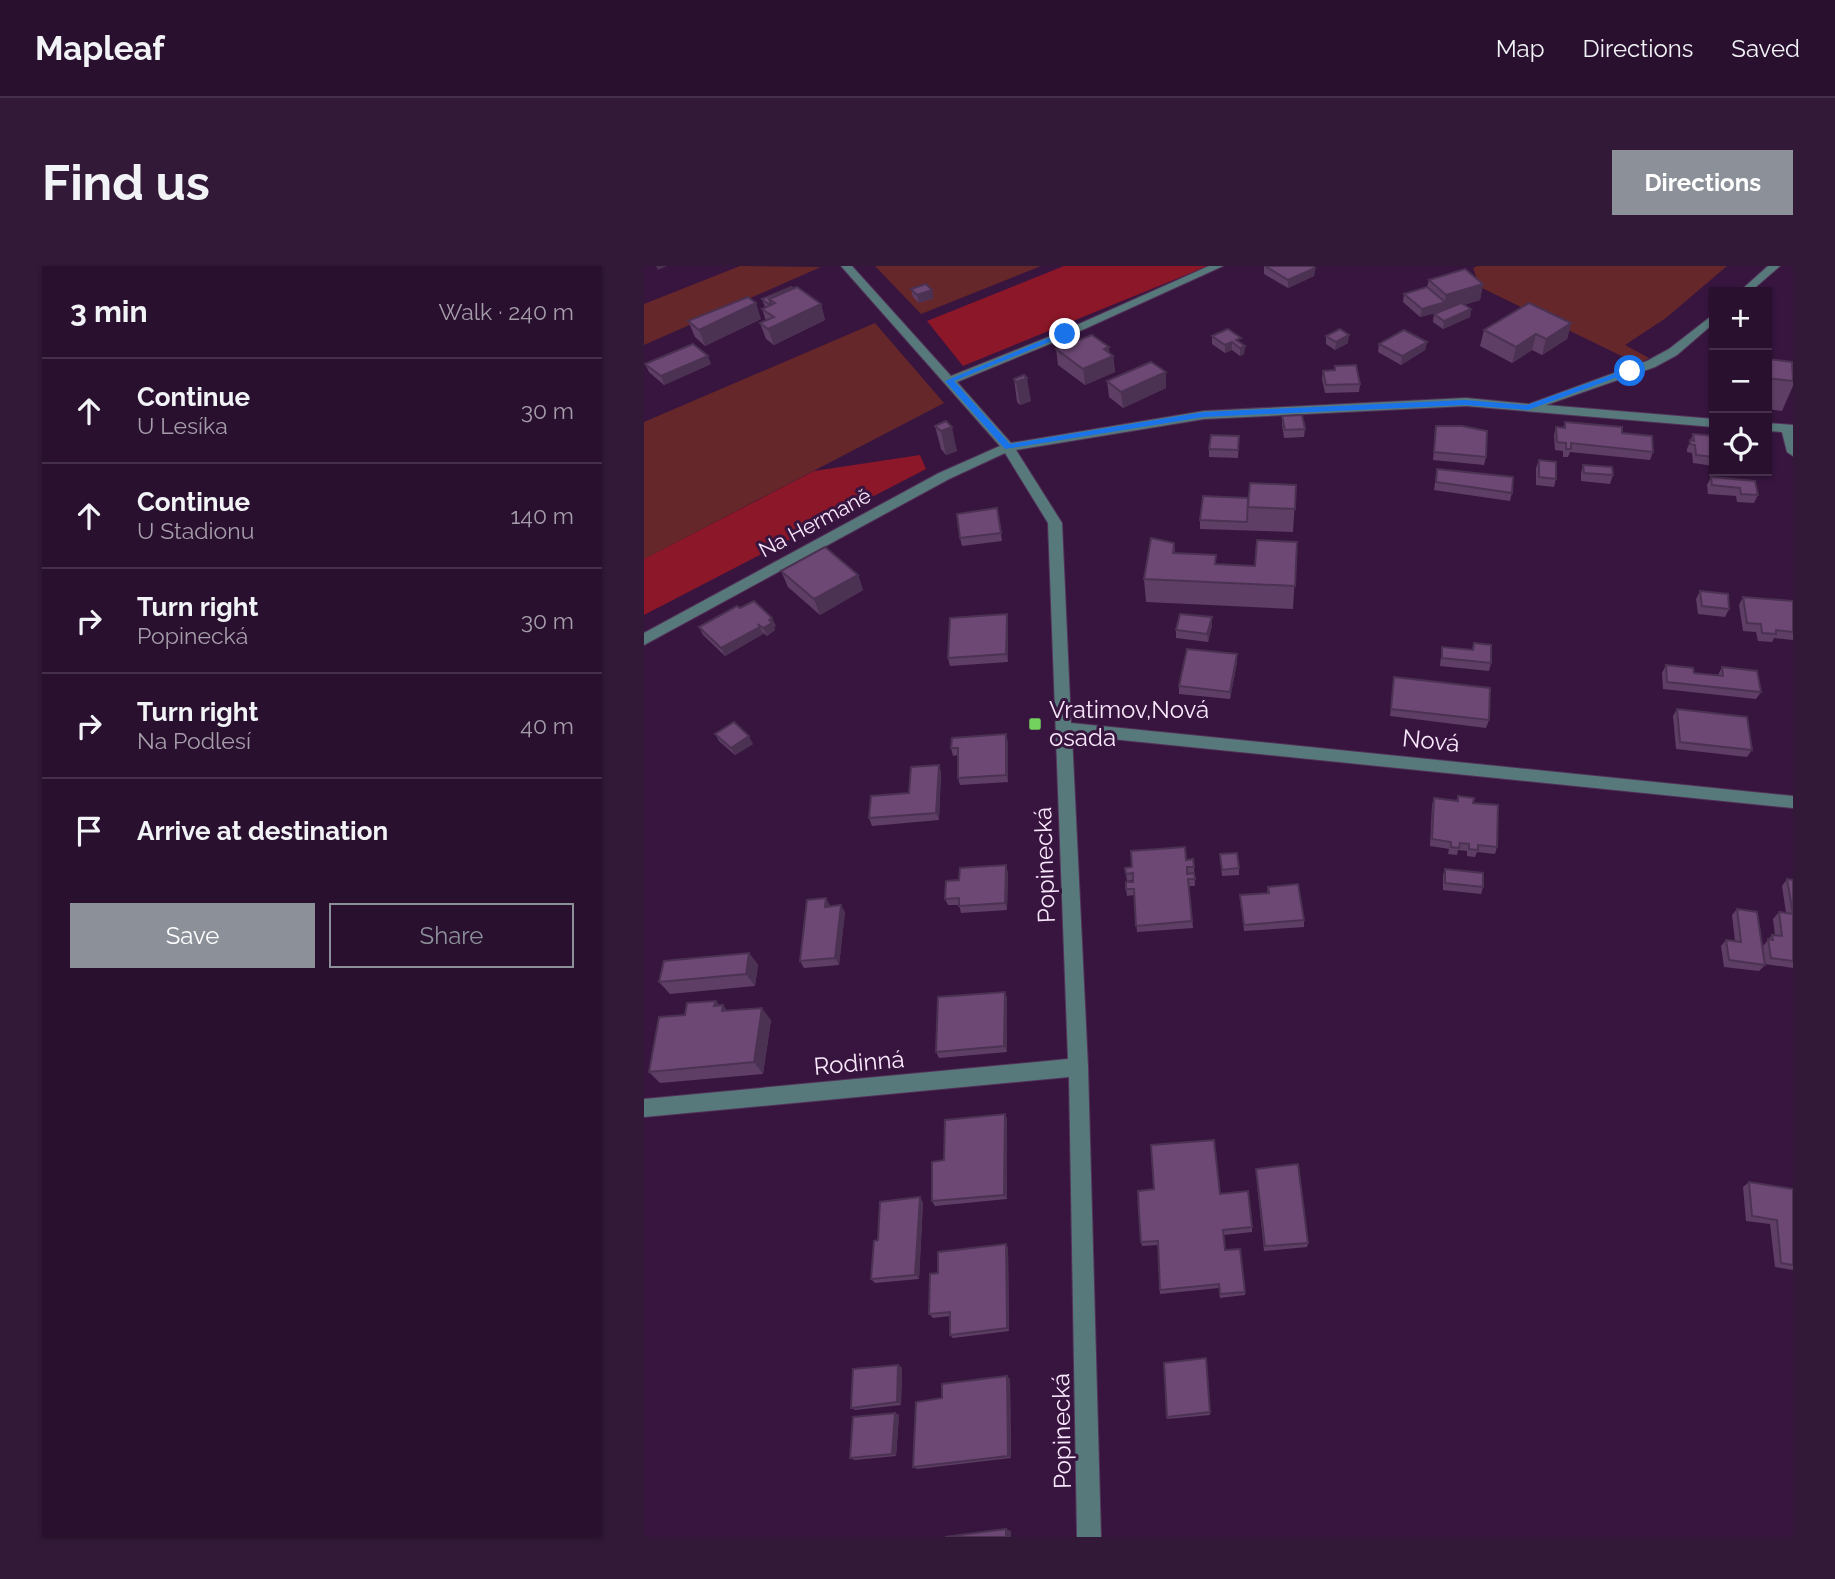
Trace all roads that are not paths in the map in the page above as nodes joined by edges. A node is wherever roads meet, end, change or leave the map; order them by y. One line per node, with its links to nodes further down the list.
1 (846, 266): 6 (street, Popinecká)
2 (1219, 266): 6 (street)
3 (1775, 266): 4 (street)
4 (1750, 287)
5 (1709, 321): 7 (street)
6 (949, 381): 11 (street, Popinecká)
7 (1528, 407): 8 (street, Na Hermaně); 11 (street, Na Hermaně)
8 (1709, 423)
9 (1772, 427): 10 (street)
10 (1791, 429): 12 (street)
11 (1008, 447): 13 (street, Na Hermaně); 14 (street, Popinecká)
12 (1793, 452)
13 (644, 640)
14 (1064, 728): 15 (street, Nová); 16 (street, Popinecká)
15 (1793, 802)
16 (1078, 1067): 17 (street, Rodinná); 18 (street, Popinecká)
17 (644, 1108)
18 (1089, 1537)

